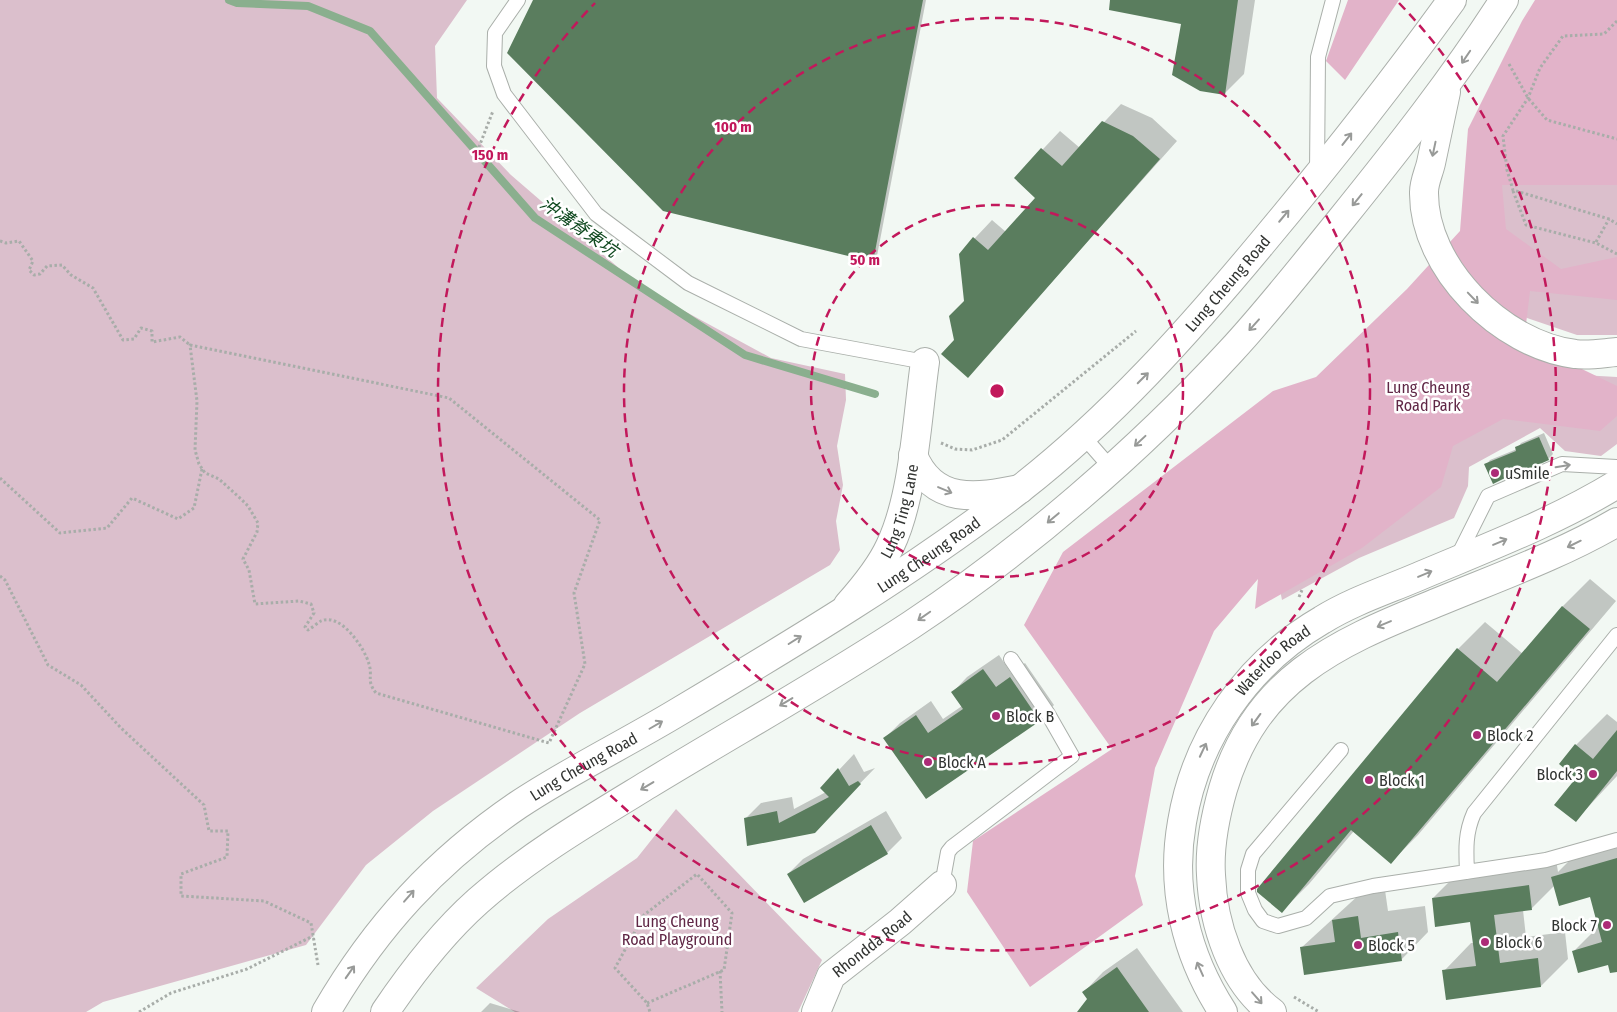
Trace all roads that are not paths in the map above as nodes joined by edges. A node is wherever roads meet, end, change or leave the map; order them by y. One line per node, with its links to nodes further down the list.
1 (518, 0): 10 (lane)
2 (1333, 0): 8 (lane)
3 (1429, 0): 6 (main road)
4 (1452, 0): 6 (main road, Lung Cheung Road)
5 (1504, 0): 7 (main road, one-way to 7)
6 (1405, 64): 8 (main road, Lung Cheung Road, one-way to 6)
7 (1447, 84): 9 (main road, one-way to 9); 14 (main road, one-way to 14)
8 (1317, 177): 11 (main road, Lung Cheung Road, one-way to 8)
9 (1617, 352)
10 (925, 362): 12 (main road, Lung Ting Lane)
11 (1083, 436): 14 (lane); 16 (main road, Lung Cheung Road)
12 (924, 448): 16 (main road, Lung Ting Lane, one-way to 16); 19 (main road, Lung Ting Lane)
13 (1617, 467): 18 (lane, one-way to 13)
14 (1111, 468): 27 (main road, one-way to 27)
15 (1617, 484): 18 (main road, Waterloo Road, one-way to 15)
16 (1020, 489): 19 (main road, Lung Cheung Road)
17 (1617, 522): 30 (main road, Waterloo Road, one-way to 30)
18 (1456, 561): 29 (main road, Waterloo Road, one-way to 18)
19 (842, 611): 26 (main road, Lung Cheung Road, one-way to 19)
20 (1617, 635): 24 (lane)
21 (1011, 659): 25 (lane)
22 (1341, 750): 24 (lane)
23 (1617, 840): 24 (lane)
24 (1467, 872)
25 (942, 885): 28 (main road, Rhondda Road)
26 (326, 1012)
27 (385, 1012)
28 (816, 1012)
29 (1223, 1012)
30 (1272, 1012)

